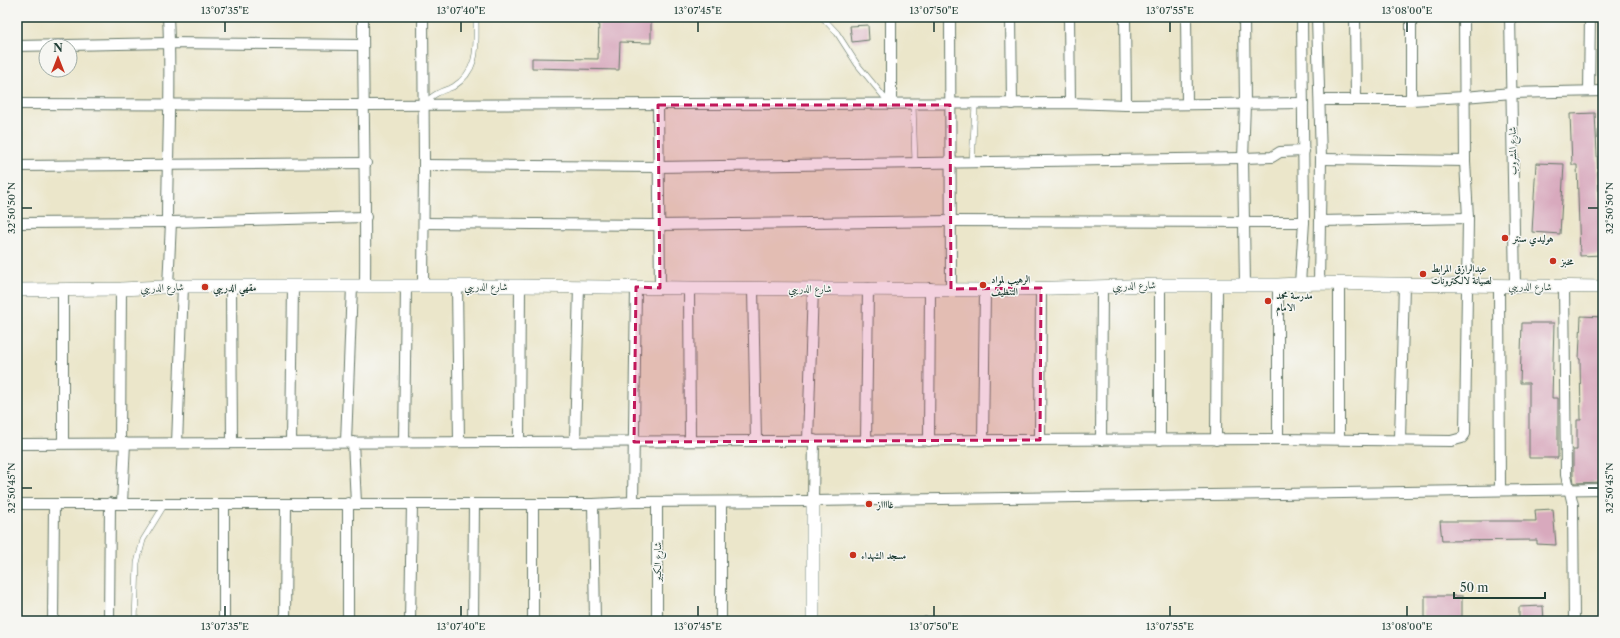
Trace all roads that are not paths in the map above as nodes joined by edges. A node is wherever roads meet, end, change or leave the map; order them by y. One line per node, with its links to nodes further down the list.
1 (168, 17): 20 (street)
2 (363, 17): 21 (street)
3 (422, 17): 40 (street)
4 (476, 17): 40 (lane)
5 (822, 17): 34 (lane)
6 (891, 17): 34 (street)
7 (950, 17): 42 (street)
8 (1011, 17): 36 (street)
9 (1069, 17): 30 (street)
10 (1125, 17): 44 (street)
11 (1186, 17): 37 (street)
12 (1244, 17): 38 (street)
13 (1302, 17): 31 (street)
14 (1317, 17): 27 (street)
15 (1355, 17): 28 (street)
16 (1410, 17): 29 (street)
17 (1464, 17): 26 (street)
18 (1510, 17): 25 (street, شارع المشروب)
19 (1590, 17): 24 (street)
20 (170, 43): 21 (street); 22 (street); 33 (street)
21 (363, 45): 39 (street)
22 (17, 46)
23 (1603, 90): 24 (street)
24 (1589, 91): 25 (street)
25 (1512, 93): 26 (street); 77 (street, شارع المشروب)
26 (1464, 97): 29 (street); 48 (street)
27 (1320, 100): 28 (street); 47 (street)
28 (1356, 100): 29 (street)
29 (1411, 100)
30 (1070, 103): 36 (street); 44 (street)
31 (1303, 103): 38 (street); 45 (street)
32 (17, 104): 33 (street)
33 (170, 104): 39 (street); 54 (street)
34 (891, 104): 35 (street); 41 (street)
35 (913, 104): 42 (street); 50 (lane)
36 (1012, 104): 43 (street)
37 (1187, 104): 38 (street); 44 (street)
38 (1245, 104): 46 (street)
39 (363, 105): 40 (street); 49 (street)
40 (422, 105): 41 (street); 55 (street)
41 (658, 105): 56 (street)
42 (950, 105): 43 (street); 51 (street)
43 (975, 105): 52 (lane)
44 (1126, 105)
45 (1304, 151): 46 (street); 63 (street)
46 (1243, 158): 52 (street); 60 (street)
47 (1321, 159): 48 (street); 61 (street)
48 (1465, 161): 58 (street)
49 (366, 163): 54 (street); 57 (street)
50 (915, 163): 51 (street); 56 (street)
51 (952, 163): 52 (street); 59 (street)
52 (972, 163)
53 (17, 166): 54 (street)
54 (167, 166): 62 (street)
55 (424, 166): 56 (street); 65 (street)
56 (658, 167): 66 (street)
57 (366, 218): 62 (street); 82 (street)
58 (1468, 218): 61 (street); 75 (street)
59 (951, 221): 60 (street); 66 (street); 102 (street)
60 (1244, 221): 63 (street); 73 (street)
61 (1321, 221): 67 (street)
62 (169, 222): 64 (street); 90 (street)
63 (1304, 222): 68 (street)
64 (17, 223)
65 (424, 223): 66 (street); 84 (street)
66 (659, 225): 93 (street)
67 (1320, 283): 68 (street, شارع الدريبي); 69 (street, شارع الدريبي)
68 (1300, 284): 74 (street, شارع الدريبي)
69 (1339, 284): 70 (street, شارع الدريبي); 106 (street)
70 (1404, 284): 75 (street, شارع الدريبي); 107 (street)
71 (1160, 285): 72 (street, شارع الدريبي); 88 (street, شارع الدريبي); 112 (street)
72 (1216, 285): 73 (street, شارع الدريبي); 113 (street)
73 (1246, 285): 74 (street, شارع الدريبي)
74 (1278, 285): 105 (street)
75 (1468, 285): 76 (street, شارع الدريبي); 107 (street)
76 (1499, 285): 77 (street, شارع الدريبي); 131 (street)
77 (1515, 285): 89 (street, شارع الدريبي)
78 (183, 286): 79 (street, شارع الدريبي); 90 (street, شارع الدريبي); 125 (street)
79 (231, 286): 80 (street, شارع الدريبي); 126 (street)
80 (293, 286): 81 (street, شارع الدريبي); 127 (street)
81 (352, 286): 82 (street, شارع الدريبي); 118 (street)
82 (365, 286): 83 (street, شارع الدريبي)
83 (406, 286): 84 (street, شارع الدريبي); 119 (street)
84 (423, 286): 85 (street, شارع الدريبي)
85 (457, 286): 86 (street, شارع الدريبي); 120 (street)
86 (520, 286): 87 (street, شارع الدريبي); 121 (street)
87 (579, 286): 91 (street, شارع الدريبي); 122 (street)
88 (1102, 286): 98 (street, شارع الدريبي); 111 (street)
89 (1564, 286): 92 (street, شارع الدريبي); 132 (street)
90 (168, 287): 100 (street, شارع الدريبي)
91 (636, 287): 93 (street, شارع الدريبي); 123 (street)
92 (1603, 287)
93 (660, 288): 94 (street, شارع الدريبي)
94 (689, 288): 101 (street, شارع الدريبي); 114 (street)
95 (812, 288): 96 (street, شارع الدريبي); 101 (street, شارع الدريبي); 108 (street)
96 (868, 288): 97 (street, شارع الدريبي); 116 (street)
97 (930, 288): 102 (street, شارع الدريبي); 117 (street)
98 (1041, 288): 104 (street, شارع الدريبي); 110 (street)
99 (64, 289): 100 (street, شارع الدريبي); 103 (street, شارع الدريبي); 129 (street)
100 (121, 289): 124 (street)
101 (753, 289): 115 (street)
102 (951, 289): 104 (street, شارع الدريبي)
103 (17, 290)
104 (985, 290): 109 (street)
105 (1278, 439): 106 (street); 113 (street)
106 (1339, 439): 107 (street)
107 (1400, 439)
108 (811, 440): 115 (street); 116 (street); 133 (street)
109 (983, 440): 110 (street); 117 (street)
110 (1040, 440): 111 (street)
111 (1101, 440): 112 (street)
112 (1160, 440): 113 (street)
113 (1216, 440)
114 (690, 441): 115 (street); 123 (street)
115 (756, 441)
116 (866, 441): 117 (street)
117 (929, 441)
118 (350, 442): 119 (street); 127 (street); 139 (street)
119 (404, 442): 120 (street)
120 (459, 442): 121 (street)
121 (519, 442): 122 (street)
122 (575, 442): 123 (street)
123 (634, 442): 134 (street)
124 (122, 443): 125 (street); 129 (street); 138 (street)
125 (177, 443): 126 (street)
126 (232, 443): 127 (street)
127 (291, 443)
128 (17, 444): 129 (street)
129 (63, 444)
130 (1603, 489): 132 (street)
131 (1500, 490): 132 (street); 133 (street)
132 (1569, 490): 164 (street)
133 (812, 501): 136 (street); 162 (street)
134 (633, 502): 135 (street); 147 (street)
135 (657, 502): 136 (street); 160 (street, شارع الكبير)
136 (721, 502): 161 (street)
137 (110, 503): 138 (street); 141 (street); 151 (street)
138 (122, 503): 142 (street)
139 (352, 503): 143 (street); 144 (street); 155 (street)
140 (17, 504): 141 (street)
141 (54, 504): 150 (street)
142 (165, 504): 148 (street); 152 (lane)
143 (286, 504): 148 (street); 154 (street)
144 (412, 504): 145 (street); 156 (street)
145 (474, 504): 146 (street); 157 (street)
146 (533, 504): 147 (street); 158 (street)
147 (593, 504): 159 (street)
148 (224, 505): 153 (street)
149 (926, 620): 163 (lane)
150 (53, 621)
151 (109, 621)
152 (134, 621)
153 (224, 621)
154 (285, 621)
155 (348, 621)
156 (410, 621)
157 (473, 621)
158 (533, 621)
159 (594, 621)
160 (657, 621)
161 (721, 621)
162 (813, 621)
163 (992, 621)
164 (1574, 621)

